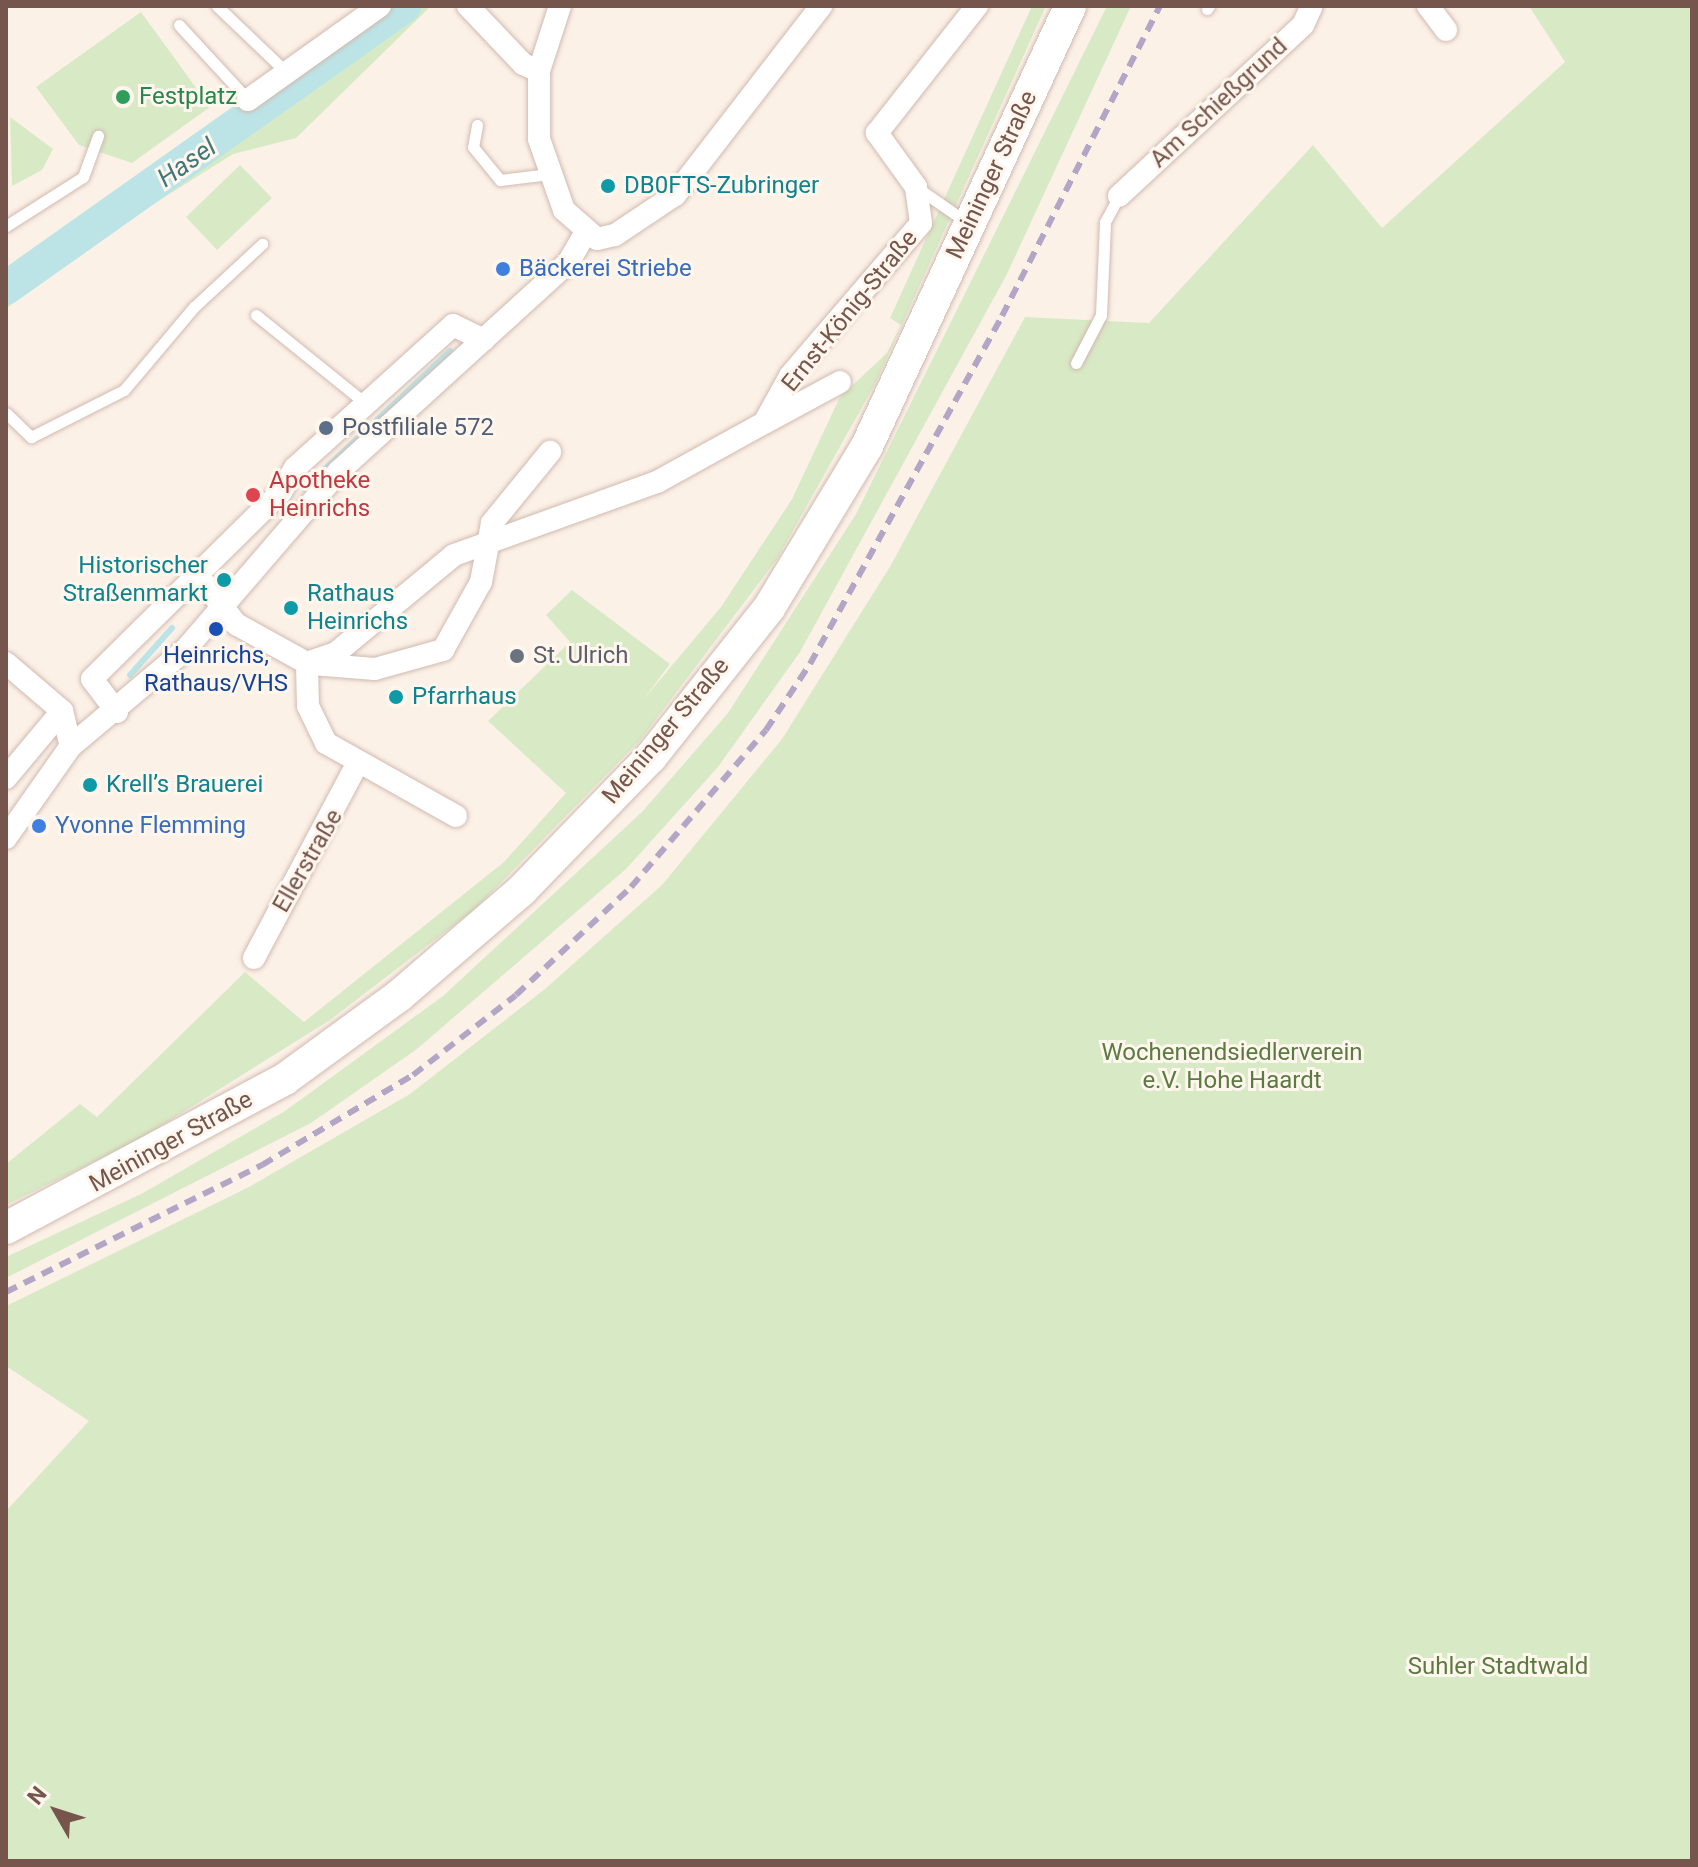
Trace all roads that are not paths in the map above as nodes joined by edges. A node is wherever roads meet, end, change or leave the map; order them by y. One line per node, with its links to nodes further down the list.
1 (217, 6): 13 (lane)
2 (380, 6): 13 (street)
3 (560, 6): 12 (street)
4 (821, 6): 22 (street)
5 (977, 6): 18 (street)
6 (1070, 6): 20 (main road, Meininger Straße)
7 (1312, 6): 19 (street, Am Schießgrund)
8 (1428, 6): 11 (street)
9 (465, 8): 12 (street)
10 (179, 25): 14 (lane)
11 (1446, 30)
12 (539, 71): 17 (street)
13 (287, 73): 14 (street)
14 (248, 100)
15 (477, 125): 17 (lane)
16 (98, 136): 21 (lane)
17 (550, 174): 22 (street)
18 (916, 187): 20 (lane); 30 (street, Ernst-König-Straße)
19 (1119, 196): 26 (lane)
20 (970, 224): 47 (main road, Meininger Straße)
21 (6, 226)
22 (585, 234): 25 (street)
23 (262, 244): 28 (lane)
24 (256, 315): 29 (lane)
25 (484, 340): 29 (street); 29 (street)
26 (1076, 363)
27 (840, 382): 30 (street, Ernst-König-Straße)
28 (6, 413)
29 (375, 417): 32 (street); 33 (street)
30 (764, 423): 34 (street, Ernst-König-Straße)
31 (550, 452): 34 (street, Ernst-König-Straße)
32 (281, 492): 33 (street); 35 (street)
33 (303, 511): 36 (street)
34 (484, 543): 38 (street, Ernst-König-Straße); 38 (street)
35 (199, 577): 36 (street); 40 (street)
36 (227, 606): 38 (street); 40 (street)
37 (6, 663): 39 (street)
38 (307, 663): 42 (street)
39 (62, 711): 41 (street); 43 (street)
40 (117, 712): 41 (street)
41 (71, 746): 45 (street)
42 (358, 762): 44 (street); 46 (street, Ellerstraße)
43 (6, 778)
44 (456, 816)
45 (6, 838)
46 (254, 958)
47 (6, 1228)

